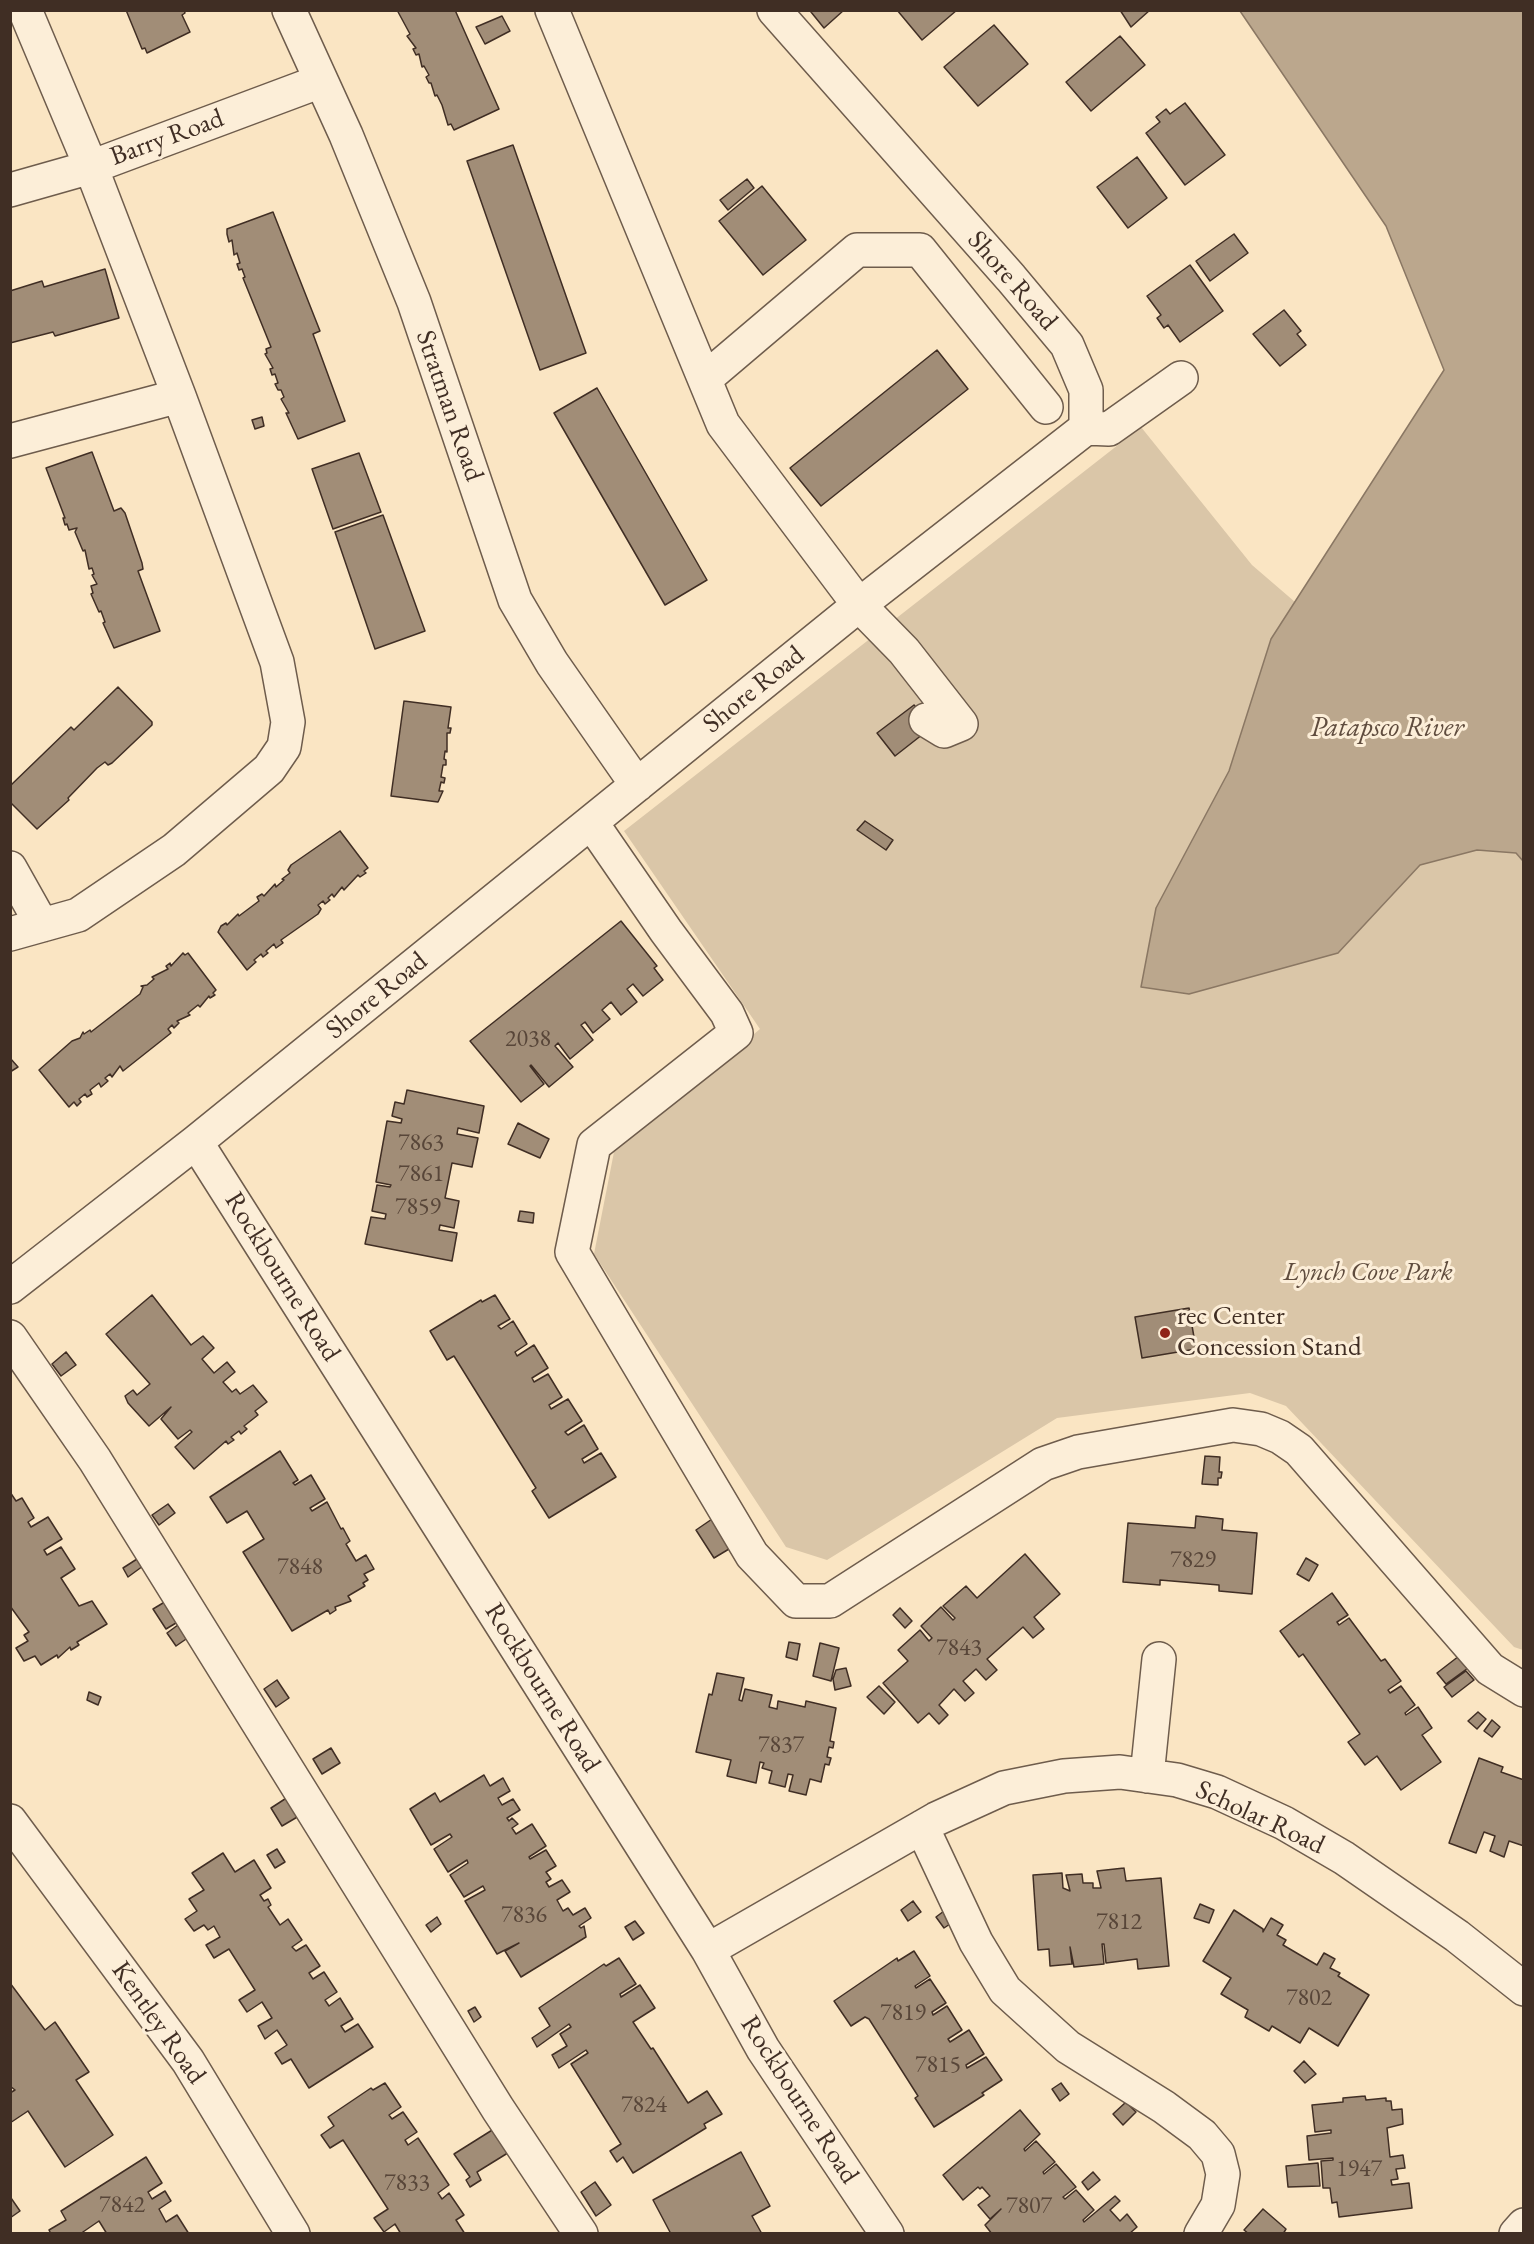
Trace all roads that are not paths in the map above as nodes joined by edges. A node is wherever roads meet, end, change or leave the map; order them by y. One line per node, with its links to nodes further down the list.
1 (25, 10): 6 (street)
2 (290, 10): 5 (street, Stratman Road)
3 (552, 10): 9 (street)
4 (774, 10): 12 (street, Shore Road)
5 (321, 81): 6 (street, Barry Road); 16 (street, Stratman Road)
6 (91, 167): 7 (street, Barry Road); 10 (street)
7 (10, 190)
8 (1181, 378): 12 (street)
9 (705, 379): 11 (street); 14 (street)
10 (179, 396): 13 (street); 19 (street)
11 (1046, 407)
12 (1086, 428): 14 (street, Shore Road)
13 (10, 441)
14 (859, 604): 15 (street); 16 (street, Shore Road)
15 (926, 720)
16 (637, 785): 17 (street, Shore Road)
17 (591, 822): 21 (street, Shore Road); 25 (street)
18 (10, 868): 19 (street)
19 (42, 925): 20 (street)
20 (10, 934)
21 (196, 1142): 22 (street, Shore Road); 29 (street, Rockbourne Road)
22 (10, 1287)
23 (10, 1337): 33 (street)
24 (1159, 1659): 26 (street)
25 (1524, 1690)
26 (1147, 1776): 28 (street, Scholar Road); 30 (street, Scholar Road)
27 (10, 1821): 32 (street, Kentley Road)
28 (922, 1827): 29 (street, Scholar Road); 35 (street)
29 (708, 1950): 34 (street, Rockbourne Road)
30 (1524, 1989)
31 (1524, 2225): 36 (street)
32 (293, 2234)
33 (581, 2234)
34 (887, 2234)
35 (1201, 2234)
36 (1516, 2234)

